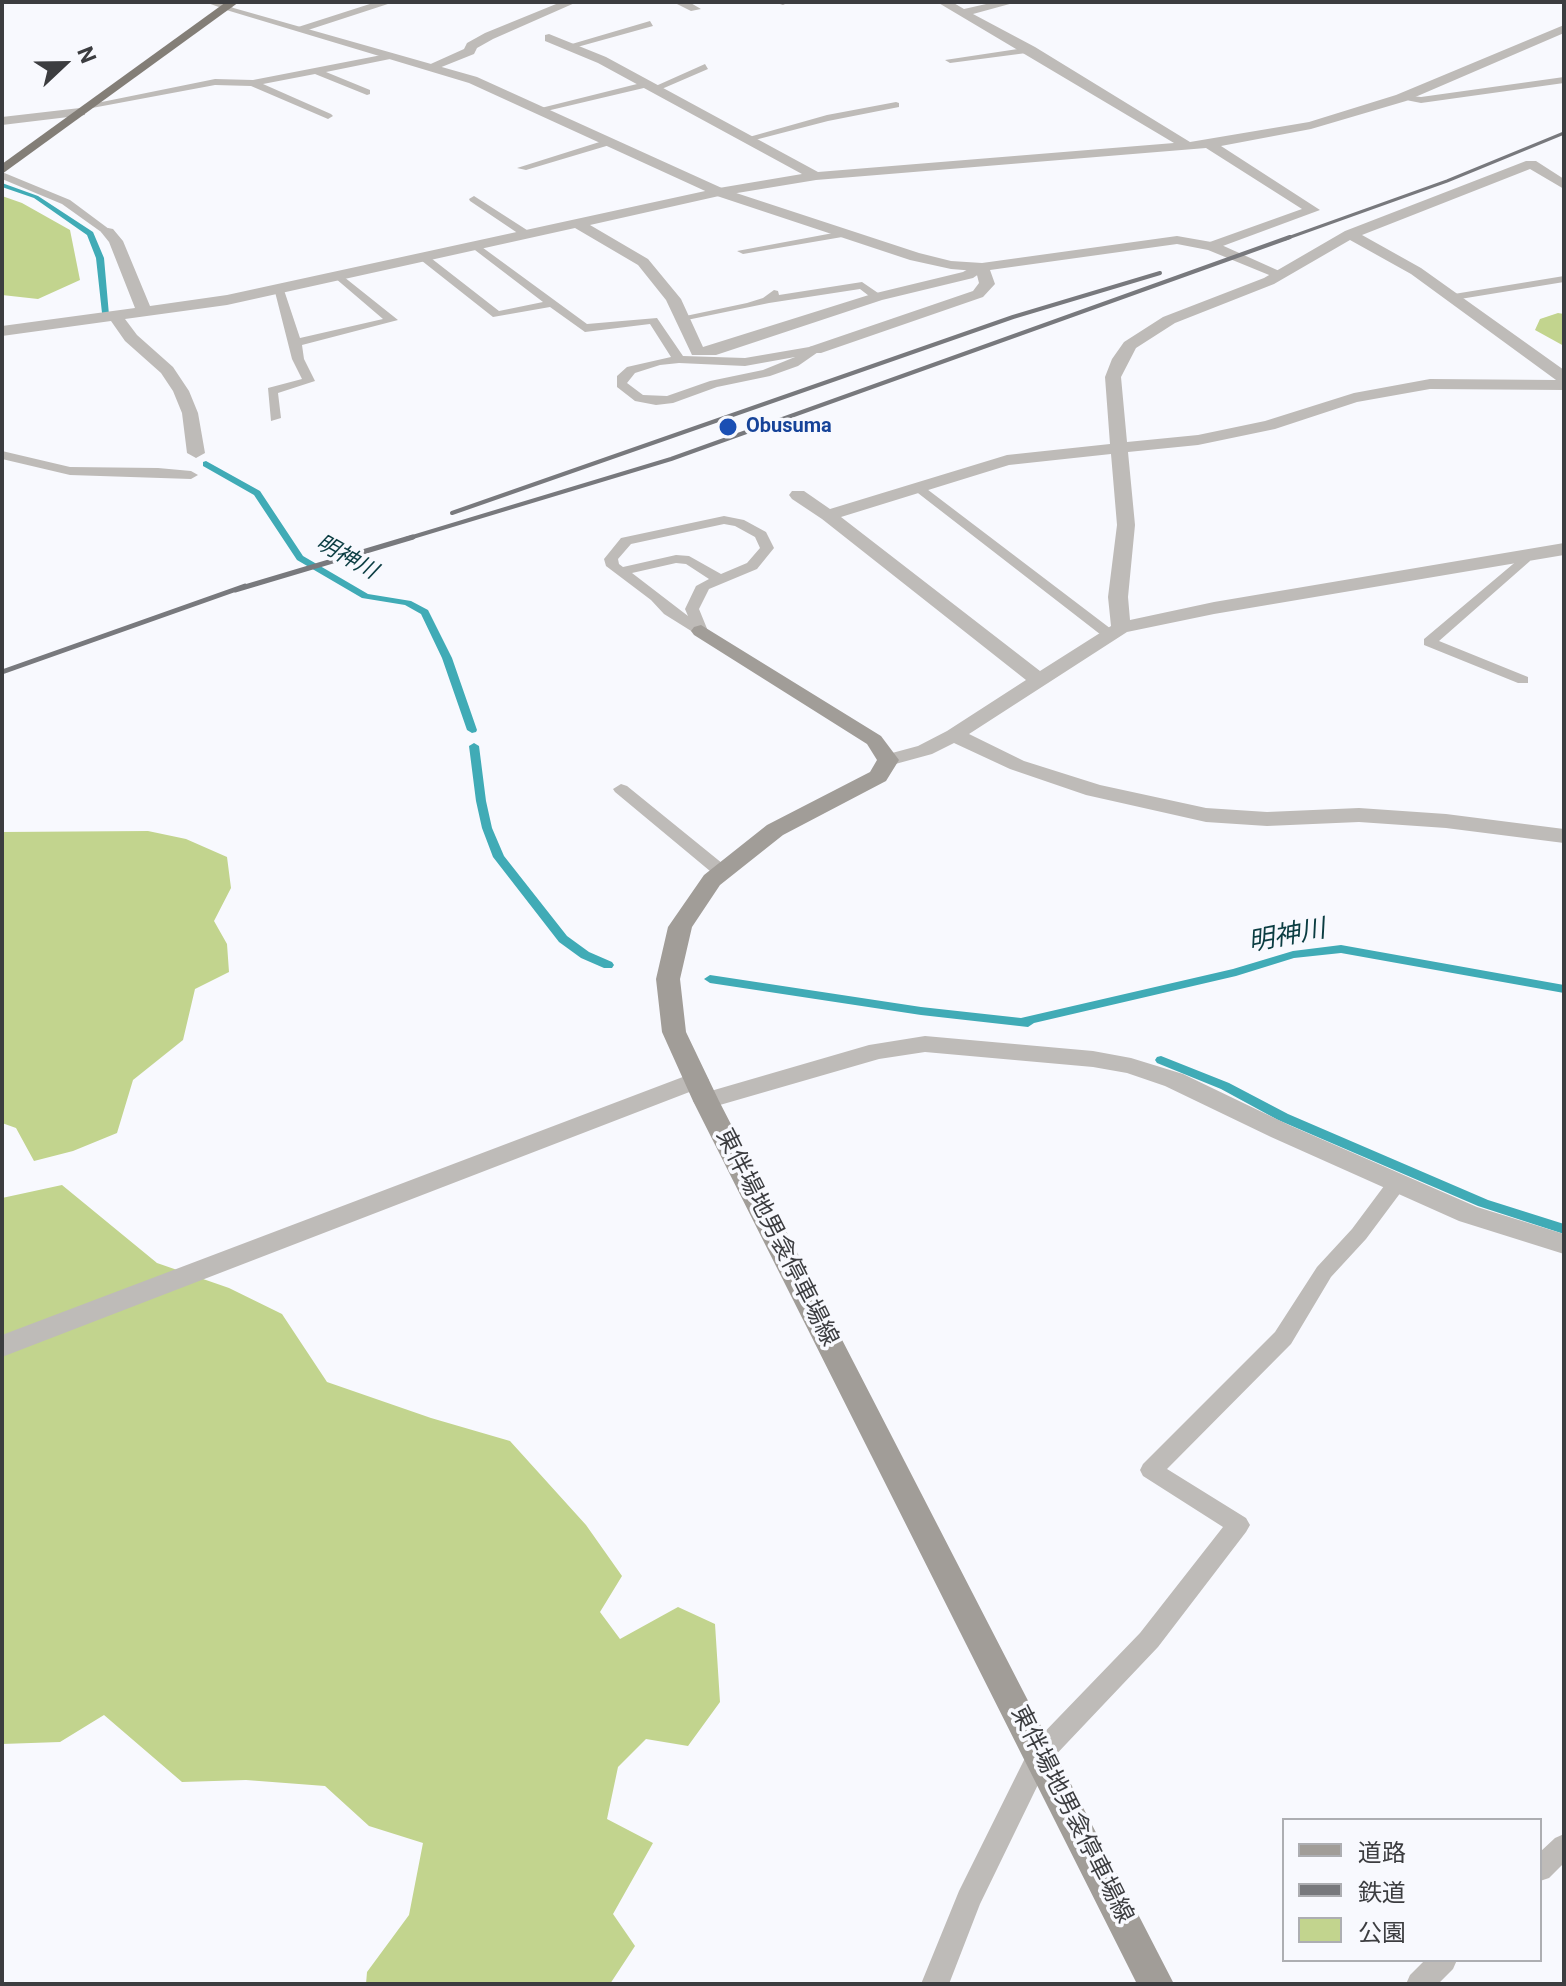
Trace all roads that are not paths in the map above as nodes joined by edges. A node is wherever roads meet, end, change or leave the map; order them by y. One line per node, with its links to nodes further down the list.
1 (211, 2): 7 (street)
2 (388, 2): 13 (street)
3 (571, 2): 10 (street)
4 (679, 2): 9 (street)
5 (943, 2): 11 (street)
6 (1011, 2): 11 (street)
7 (230, 4): 13 (street); 29 (highway)
8 (527, 7): 10 (street)
9 (695, 9)
10 (542, 12): 20 (street)
11 (965, 12): 17 (street)
12 (650, 24): 16 (lane)
13 (301, 28): 18 (street)
14 (1564, 29): 27 (street)
15 (549, 38): 16 (street)
16 (570, 46): 25 (street)
17 (1031, 50): 19 (lane); 36 (street)
18 (392, 56): 20 (street); 22 (lane)
19 (950, 60)
20 (430, 67): 30 (street)
21 (705, 67): 25 (lane)
22 (316, 71): 24 (lane); 26 (lane)
23 (1564, 80): 27 (lane)
24 (253, 83): 29 (lane); 31 (lane)
25 (650, 87): 30 (lane); 33 (street)
26 (367, 92)
27 (1401, 98): 35 (street)
28 (896, 105): 33 (lane)
29 (86, 108): 32 (street); 38 (highway)
30 (538, 110): 34 (street)
31 (328, 116)
32 (2, 121)
33 (747, 139): 39 (street)
34 (609, 142): 37 (lane); 41 (street)
35 (1209, 144): 36 (street); 49 (street)
36 (1188, 146): 39 (street)
37 (522, 168)
38 (2, 173): 44 (lane)
39 (816, 176): 41 (street)
40 (1564, 185): 47 (street)
41 (719, 192): 43 (street); 46 (street)
42 (474, 199): 45 (lane)
43 (577, 223): 45 (street); 64 (street)
44 (108, 232): 62 (street)
45 (526, 234): 48 (street)
46 (844, 234): 50 (lane); 52 (street)
47 (1350, 234): 53 (street); 59 (street)
48 (475, 245): 51 (street); 61 (lane)
49 (1212, 246): 52 (street); 53 (street)
50 (743, 251)
51 (423, 257): 54 (street); 61 (lane)
52 (982, 267): 58 (street); 67 (street)
53 (1279, 274): 72 (street)
54 (339, 276): 57 (street); 66 (lane)
55 (1564, 279): 59 (lane)
56 (782, 286): 60 (lane)
57 (278, 290): 62 (street); 66 (lane)
58 (877, 297): 60 (lane); 64 (street)
59 (1454, 297): 69 (street)
60 (767, 300): 64 (lane)
61 (553, 303): 68 (lane)
62 (144, 311): 63 (street)
63 (115, 315): 65 (street); 73 (street)
64 (682, 318)
65 (2, 331)
66 (296, 343): 71 (lane)
67 (815, 350): 68 (lane); 68 (lane)
68 (679, 359)
69 (1564, 378)
70 (1564, 385): 72 (street)
71 (275, 418)
72 (1118, 447): 76 (street); 84 (street)
73 (196, 453)
74 (2, 455): 75 (lane)
75 (191, 475)
76 (919, 487): 78 (street); 84 (lane)
77 (798, 495): 78 (street)
78 (828, 515): 86 (street)
79 (1564, 549): 80 (street)
80 (1525, 558): 84 (street); 85 (lane)
81 (620, 572): 82 (lane); 82 (lane); 83 (lane)
82 (719, 579): 83 (lane)
83 (701, 631): 88 (main road)
84 (1116, 632): 86 (street)
85 (1523, 680)
86 (1040, 681): 87 (street)
87 (954, 735): 88 (street); 90 (street)
88 (888, 760): 91 (main road, 東伴場地男衾停車場線)
89 (621, 789): 91 (lane)
90 (1564, 836)
91 (722, 872): 92 (main road, 東伴場地男衾停車場線)
92 (701, 1090): 93 (street); 95 (street); 96 (main road, 東伴場地男衾停車場線)
93 (1397, 1183): 94 (street); 96 (lane)
94 (1564, 1244)
95 (2, 1346)
96 (1040, 1754): 100 (lane); 101 (main road, 東伴場地男衾停車場線)
97 (1564, 1846): 98 (lane)
98 (1542, 1867)
99 (1441, 1962): 102 (lane)
100 (935, 1984)
101 (1156, 1984)
102 (1420, 1984)

